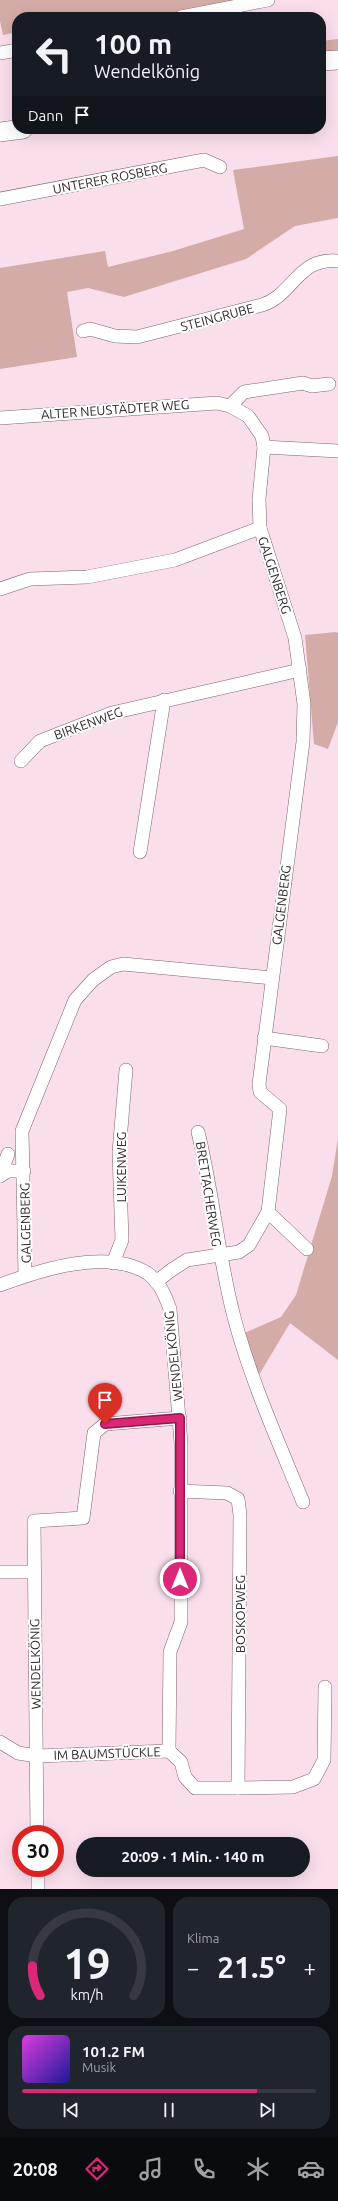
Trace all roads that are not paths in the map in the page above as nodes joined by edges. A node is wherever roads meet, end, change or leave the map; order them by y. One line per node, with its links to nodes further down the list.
1 (268, 0): 2 (street)
2 (207, 12)
3 (12, 51): 4 (street)
4 (0, 53)
5 (338, 60): 6 (street)
6 (326, 61)
7 (220, 167): 8 (street, UNTERER ROSBERG)
8 (0, 199)
9 (338, 261): 10 (street, STEINGRUBE)
10 (82, 331)
11 (329, 384): 12 (street)
12 (230, 406): 13 (street, ALTER NEUSTÄDTER WEG); 14 (street, ALTER NEUSTÄDTER WEG)
13 (0, 418)
14 (264, 447): 15 (street); 16 (street, GALGENBERG)
15 (338, 452)
16 (260, 528): 17 (street); 18 (street, GALGENBERG)
17 (0, 589)
18 (300, 670): 19 (street, BIRKENWEG); 22 (street, GALGENBERG)
19 (164, 700): 20 (street, BIRKENWEG); 21 (street)
20 (21, 761)
21 (140, 852)
22 (272, 978): 23 (street, BRETTACHERWEG); 28 (street, GALGENBERG)
23 (264, 1038): 24 (street); 30 (street, BRETTACHERWEG)
24 (322, 1046)
25 (126, 1070): 33 (street, LUIKENWEG)
26 (198, 1132): 32 (street, BRETTACHERWEG)
27 (8, 1154): 29 (street, GALGENBERG)
28 (24, 1171): 29 (street, GALGENBERG); 34 (street, GALGENBERG)
29 (0, 1176)
30 (268, 1212): 31 (street); 32 (street, BRETTACHERWEG)
31 (307, 1249)
32 (219, 1256): 35 (street, BRETTACHERWEG); 39 (street, BRETTACHERWEG)
33 (113, 1263): 34 (street, WENDELKÖNIG); 35 (street, WENDELKÖNIG)
34 (26, 1276): 36 (street, WENDELKÖNIG)
35 (156, 1282): 37 (street, WENDELKÖNIG)
36 (0, 1285)
37 (180, 1418): 38 (street, IM BAUMSTÜCKLE); 41 (street, WENDELKÖNIG)
38 (180, 1492): 44 (street, IM BAUMSTÜCKLE); 46 (street, BOSKOPWEG)
39 (303, 1502)
40 (0, 1572): 41 (street)
41 (34, 1572): 45 (street, WENDELKÖNIG)
42 (325, 1687): 46 (street)
43 (0, 1742): 45 (street, IM BAUMSTÜCKLE)
44 (169, 1751): 45 (street, IM BAUMSTÜCKLE); 46 (street)
45 (37, 1756): 47 (street, WENDELKÖNIG)
46 (238, 1788)
47 (38, 1825)
48 (38, 1877): 49 (street)
49 (38, 1889)

